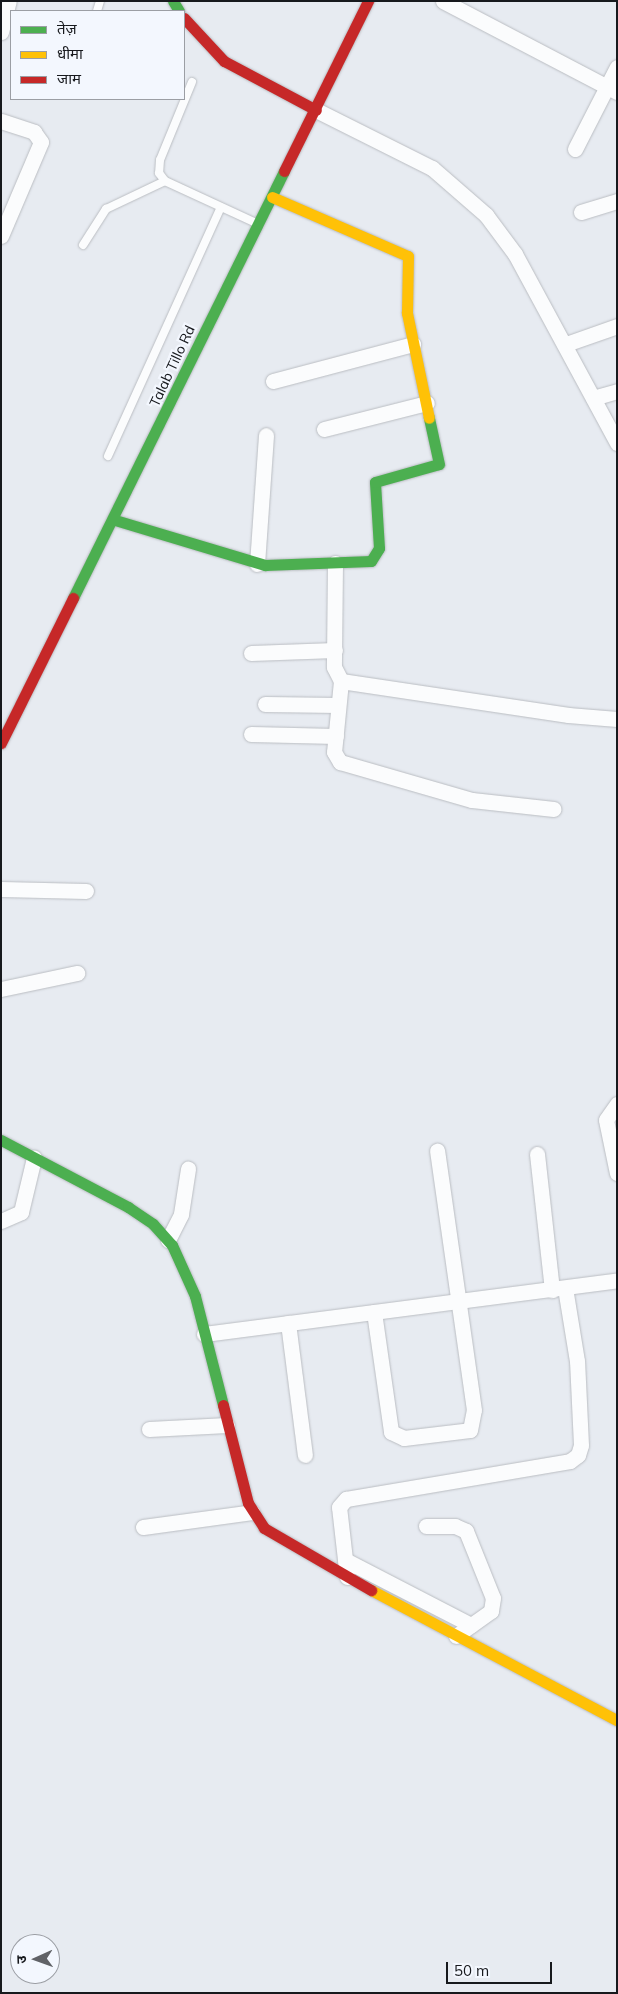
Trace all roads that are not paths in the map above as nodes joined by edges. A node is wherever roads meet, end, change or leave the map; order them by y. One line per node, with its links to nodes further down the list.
1 (9, 1): 5 (street)
2 (368, 1): 11 (street, Talab Tillo Rd)
3 (443, 1): 8 (street)
4 (185, 19): 11 (street)
5 (1, 32)
6 (617, 68): 8 (street)
7 (192, 82): 9 (lane)
8 (612, 90): 13 (street)
9 (185, 99)
10 (185, 100): 14 (lane)
11 (316, 110): 15 (street, Talab Tillo Rd); 24 (street)
12 (1, 121): 20 (street)
13 (575, 150)
14 (165, 181): 17 (lane); 21 (lane)
15 (272, 197): 19 (street, Talab Tillo Rd); 23 (street)
16 (617, 201): 18 (street)
17 (221, 207): 19 (lane); 32 (lane)
18 (581, 212)
19 (258, 224): 33 (street, Talab Tillo Rd)
20 (1, 236)
21 (83, 245)
22 (617, 326): 24 (street)
23 (413, 344): 25 (street); 28 (street)
24 (566, 344): 27 (street)
25 (273, 381)
26 (617, 391): 27 (street)
27 (594, 398): 31 (street)
28 (427, 403): 29 (street); 34 (street)
29 (324, 429)
30 (266, 434): 35 (street)
31 (617, 443)
32 (108, 456)
33 (115, 520): 35 (street); 44 (street, Talab Tillo Rd)
34 (335, 563): 35 (street); 36 (street)
35 (257, 564)
36 (335, 650): 37 (street); 38 (street)
37 (251, 653)
38 (341, 681): 40 (street); 41 (street)
39 (265, 704): 40 (street)
40 (338, 705): 43 (street)
41 (617, 719)
42 (251, 734): 43 (street)
43 (336, 736): 45 (street)
44 (1, 743)
45 (554, 809)
46 (1, 889): 47 (street)
47 (86, 891)
48 (77, 973): 49 (street)
49 (1, 989)
50 (617, 1104): 56 (street)
51 (1, 1140): 54 (street)
52 (436, 1151): 61 (street)
53 (537, 1154): 60 (street)
54 (34, 1158): 57 (street); 58 (street)
55 (188, 1169): 58 (street)
56 (617, 1172)
57 (1, 1220)
58 (172, 1234): 64 (street)
59 (617, 1280): 60 (street)
60 (559, 1289): 61 (street); 71 (street)
61 (460, 1301): 62 (street); 62 (street)
62 (374, 1312): 63 (street)
63 (288, 1323): 64 (street); 67 (street)
64 (204, 1334): 65 (street)
65 (227, 1425): 66 (street); 68 (street)
66 (149, 1429)
67 (305, 1455)
68 (252, 1512): 70 (street); 71 (street)
69 (426, 1526): 72 (street)
70 (143, 1527)
71 (346, 1568): 72 (street)
72 (464, 1630): 73 (street)
73 (617, 1720)

